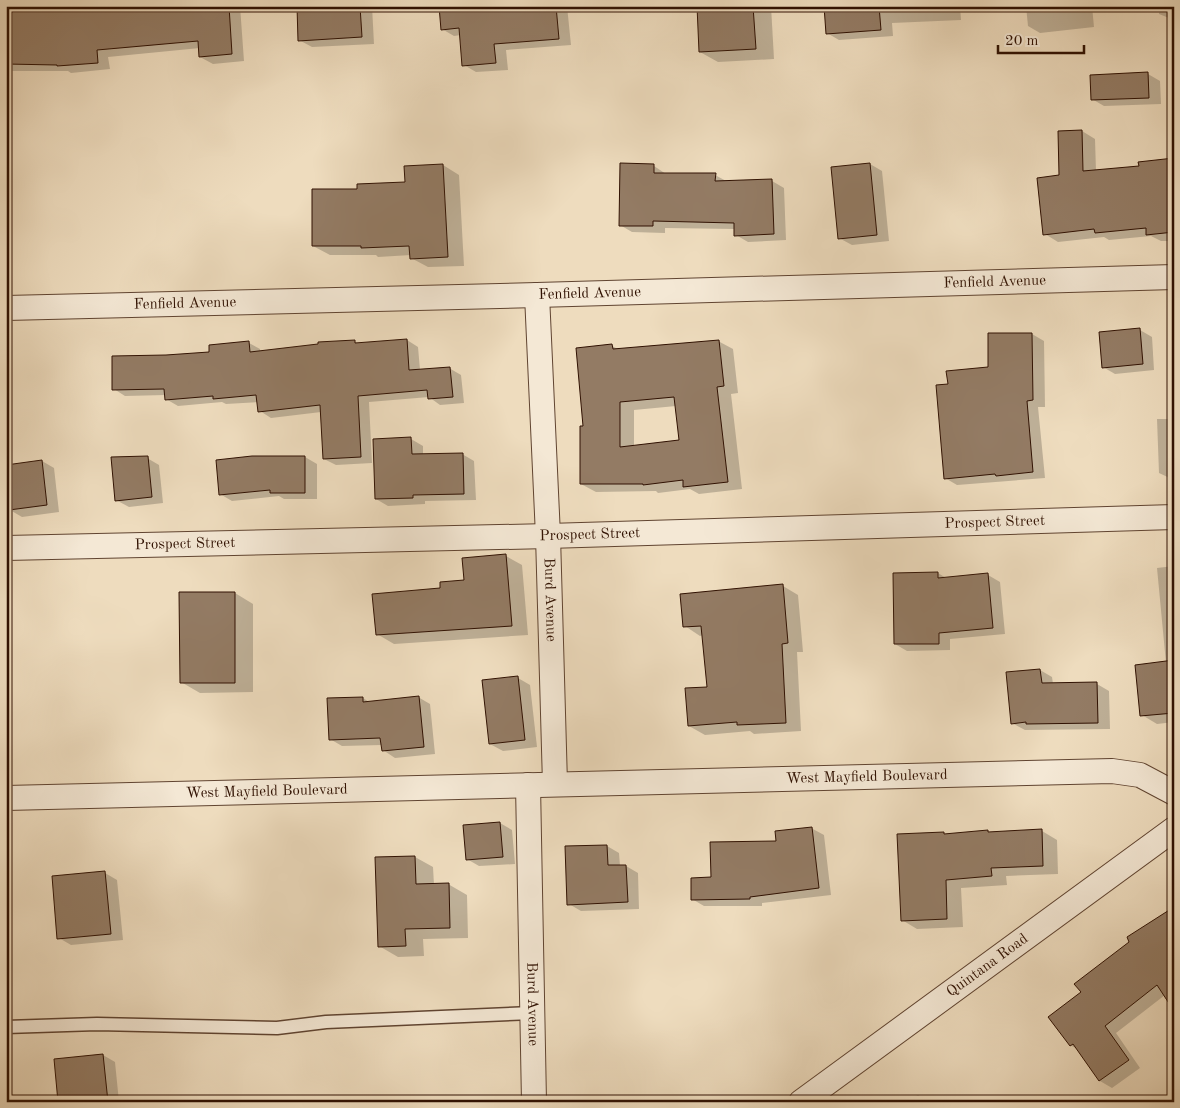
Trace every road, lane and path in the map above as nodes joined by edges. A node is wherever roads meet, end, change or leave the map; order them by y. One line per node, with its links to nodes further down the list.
1 (1174, 277): 2 (street, Fenfield Avenue)
2 (537, 295): 3 (street, Fenfield Avenue); 5 (street, Burd Avenue)
3 (6, 308)
4 (1174, 517): 5 (street, Prospect Street)
5 (548, 536): 6 (street, Prospect Street); 7 (street, Burd Avenue)
6 (6, 548)
7 (555, 784): 8 (street, West Mayfield Boulevard); 9 (street, West Mayfield Boulevard)
8 (528, 786): 10 (street, West Mayfield Boulevard); 12 (street, Burd Avenue)
9 (1174, 793)
10 (6, 798)
11 (1174, 829): 15 (street, Quintana Road)
12 (532, 1013): 13 (lane); 14 (street, Burd Avenue)
13 (6, 1027)
14 (534, 1102)
15 (801, 1102)

